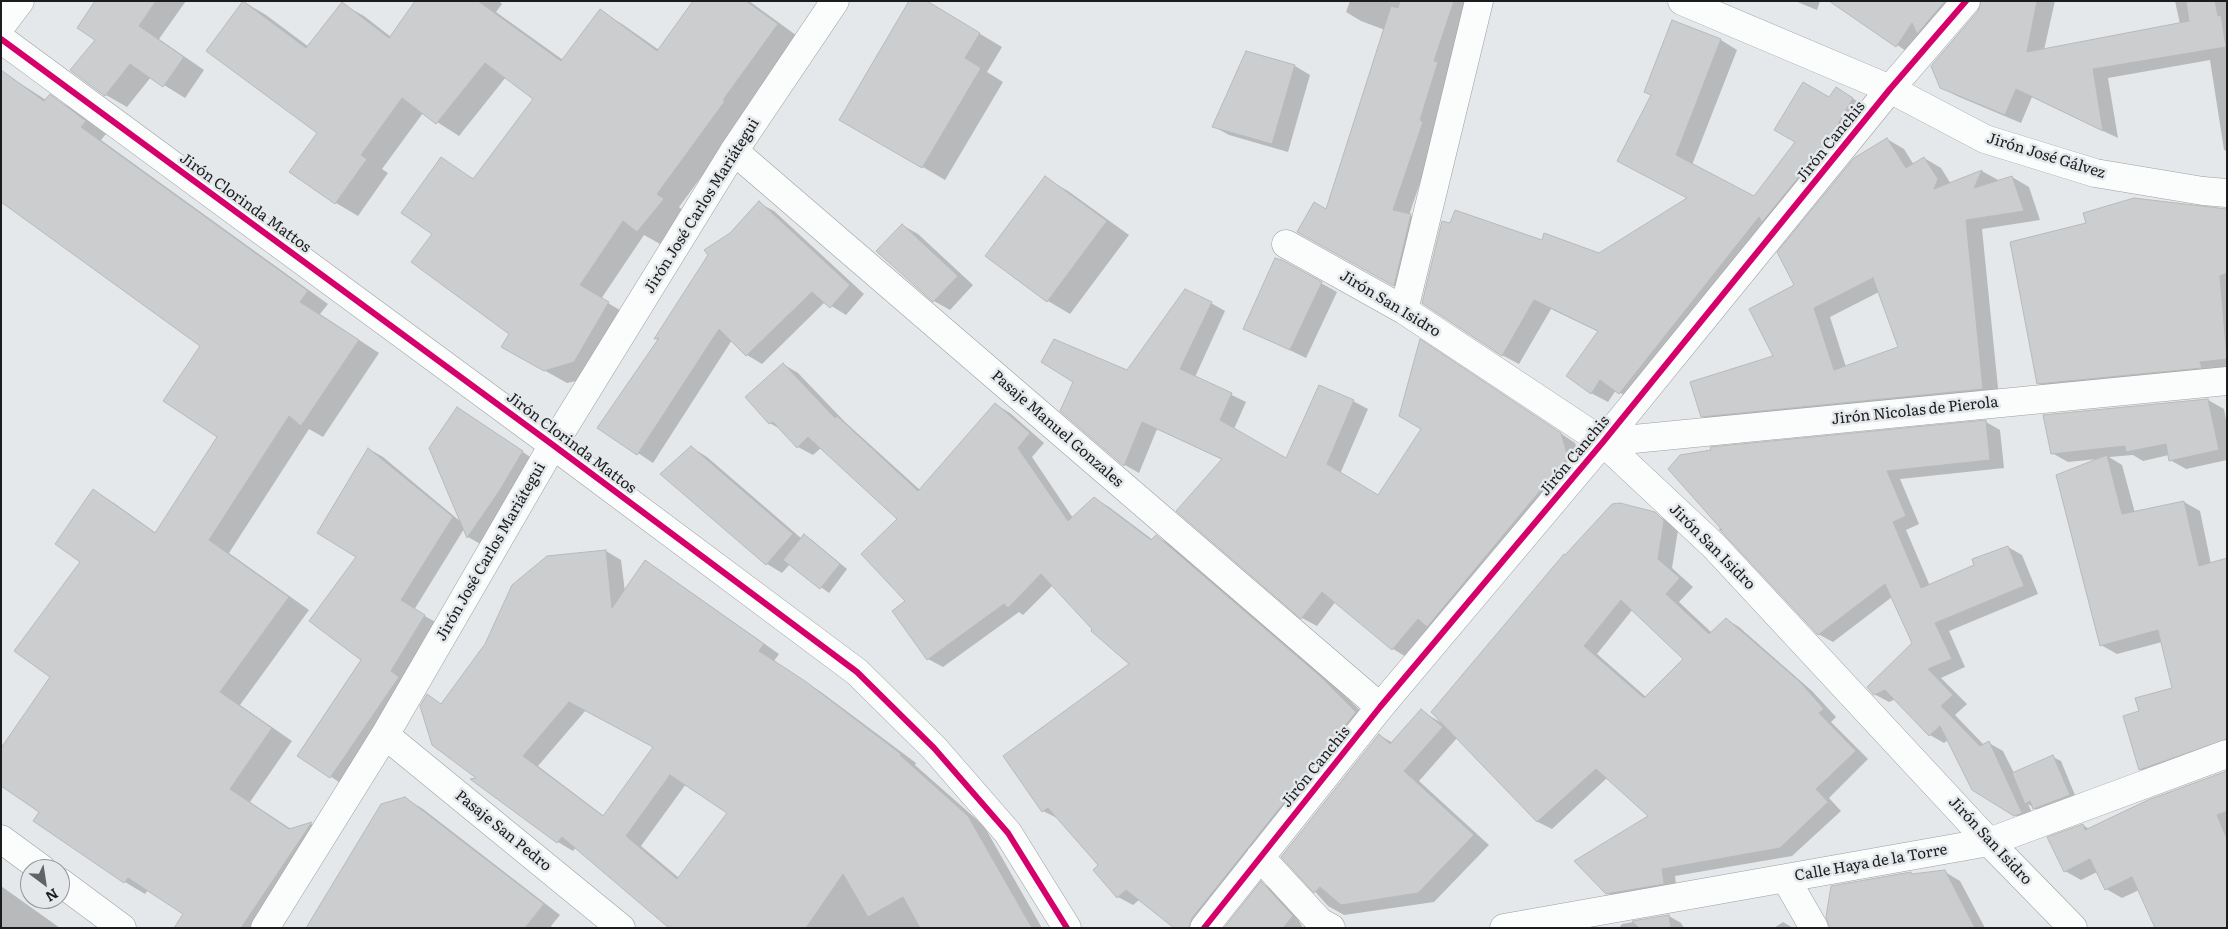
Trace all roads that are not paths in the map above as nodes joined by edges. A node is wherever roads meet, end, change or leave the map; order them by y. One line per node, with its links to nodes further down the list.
1 (20, 1): 6 (street)
2 (835, 1): 9 (street, Jirón José Carlos Mariátegui)
3 (1479, 1): 12 (street)
4 (1682, 1): 8 (street, Jirón José Gálvez)
5 (1966, 1): 8 (street, Jirón Canchis)
6 (1, 26)
7 (1, 39): 15 (street, Jirón Clorinda Mattos)
8 (1890, 89): 10 (street, Jirón José Gálvez); 14 (street, Jirón Canchis)
9 (734, 151): 15 (street, Jirón José Carlos Mariátegui); 16 (street, Pasaje Manuel Gonzales)
10 (2227, 193)
11 (1286, 244): 12 (street, Jirón San Isidro)
12 (1404, 310): 14 (street, Jirón San Isidro)
13 (2227, 381): 14 (street, Jirón Nicolas de Pierola)
14 (1603, 442): 16 (street, Jirón Canchis); 20 (street, Jirón San Isidro)
15 (553, 445): 17 (street, Jirón José Carlos Mariátegui); 28 (street, Jirón Clorinda Mattos)
16 (1380, 707): 21 (street, Jirón Canchis)
17 (385, 735): 26 (street, Jirón José Carlos Mariátegui); 27 (street, Pasaje San Pedro)
18 (2227, 754): 20 (street, Calle Haya de la Torre)
19 (1, 839): 22 (street)
20 (1989, 842): 23 (street, Calle Haya de la Torre); 33 (street, Jirón San Isidro)
21 (1260, 857): 29 (street, Jirón Canchis); 30 (street)
22 (28, 859)
23 (1786, 879): 31 (street, Calle Haya de la Torre); 32 (street)
24 (70, 889): 25 (street)
25 (122, 928)
26 (265, 928)
27 (621, 928)
28 (1068, 928)
29 (1204, 928)
30 (1331, 928)
31 (1504, 928)
32 (1814, 928)
33 (2072, 928)

